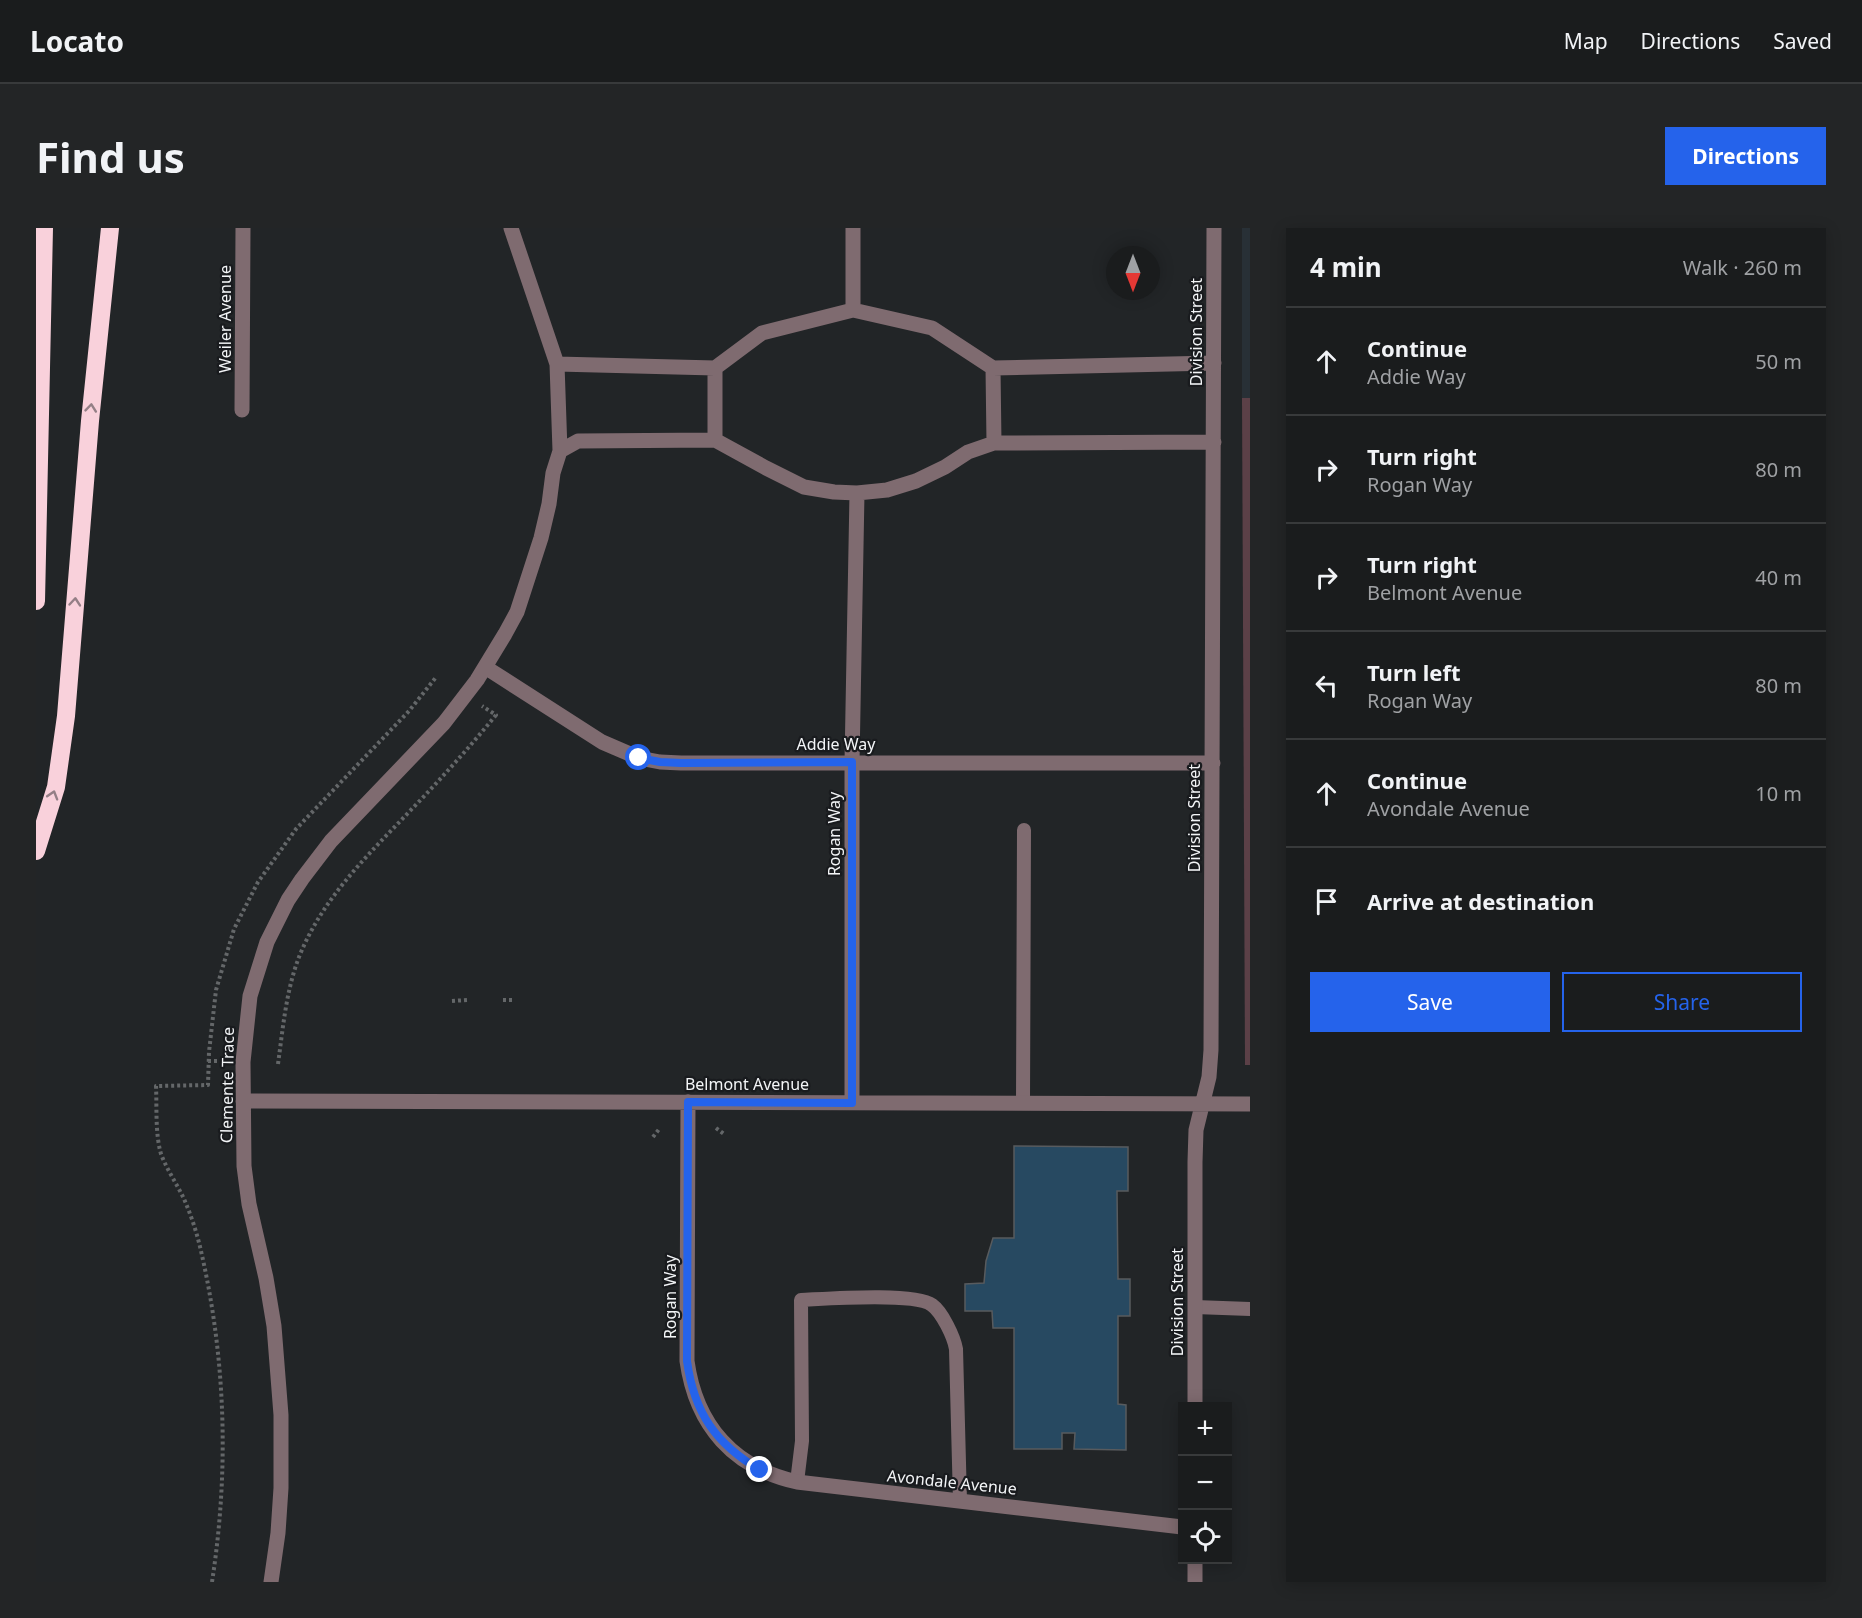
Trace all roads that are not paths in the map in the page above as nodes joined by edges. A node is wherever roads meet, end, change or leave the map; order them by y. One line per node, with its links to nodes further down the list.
1 (44, 228): 18 (highway)
2 (110, 228): 23 (highway, one-way to 2)
3 (243, 228): 12 (street, Weiler Avenue)
4 (511, 228): 9 (street, Clemente Trace)
5 (853, 228): 7 (street)
6 (1215, 228): 8 (street, Division Street)
7 (853, 310): 10 (street); 11 (street)
8 (1214, 363): 11 (street); 14 (street, Division Street)
9 (558, 364): 10 (street); 16 (street, Clemente Trace)
10 (715, 368): 13 (street)
11 (993, 368): 15 (street)
12 (242, 410)
13 (715, 440): 16 (street); 17 (street)
14 (1214, 442): 15 (street); 21 (street, Division Street)
15 (994, 443): 17 (street)
16 (560, 451): 19 (street, Clemente Trace)
17 (857, 493): 20 (street, Rogan Way)
18 (36, 601)
19 (485, 667): 20 (street, Addie Way); 24 (street, Clemente Trace)
20 (852, 762): 21 (street, Addie Way); 26 (street, Rogan Way)
21 (1213, 763): 28 (street, Division Street)
22 (1024, 830): 27 (lane)
23 (36, 851)
24 (243, 1101): 25 (street, Belmont Avenue); 38 (street, Clemente Trace)
25 (688, 1102): 26 (street, Belmont Avenue); 33 (street, Rogan Way)
26 (852, 1103): 27 (street, Belmont Avenue)
27 (1023, 1103): 28 (street, Belmont Avenue)
28 (1202, 1104): 29 (street, Belmont Avenue); 30 (street, Division Street)
29 (1250, 1104)
30 (1195, 1307): 31 (lane); 32 (street, Division Street)
31 (1250, 1310)
32 (1195, 1402)
33 (726, 1446): 34 (street, Avondale Avenue)
34 (797, 1482): 35 (street, Avondale Avenue); 35 (lane)
35 (960, 1501): 36 (street, Avondale Avenue)
36 (1178, 1527)
37 (1195, 1564): 39 (street)
38 (271, 1582)
39 (1195, 1582)

